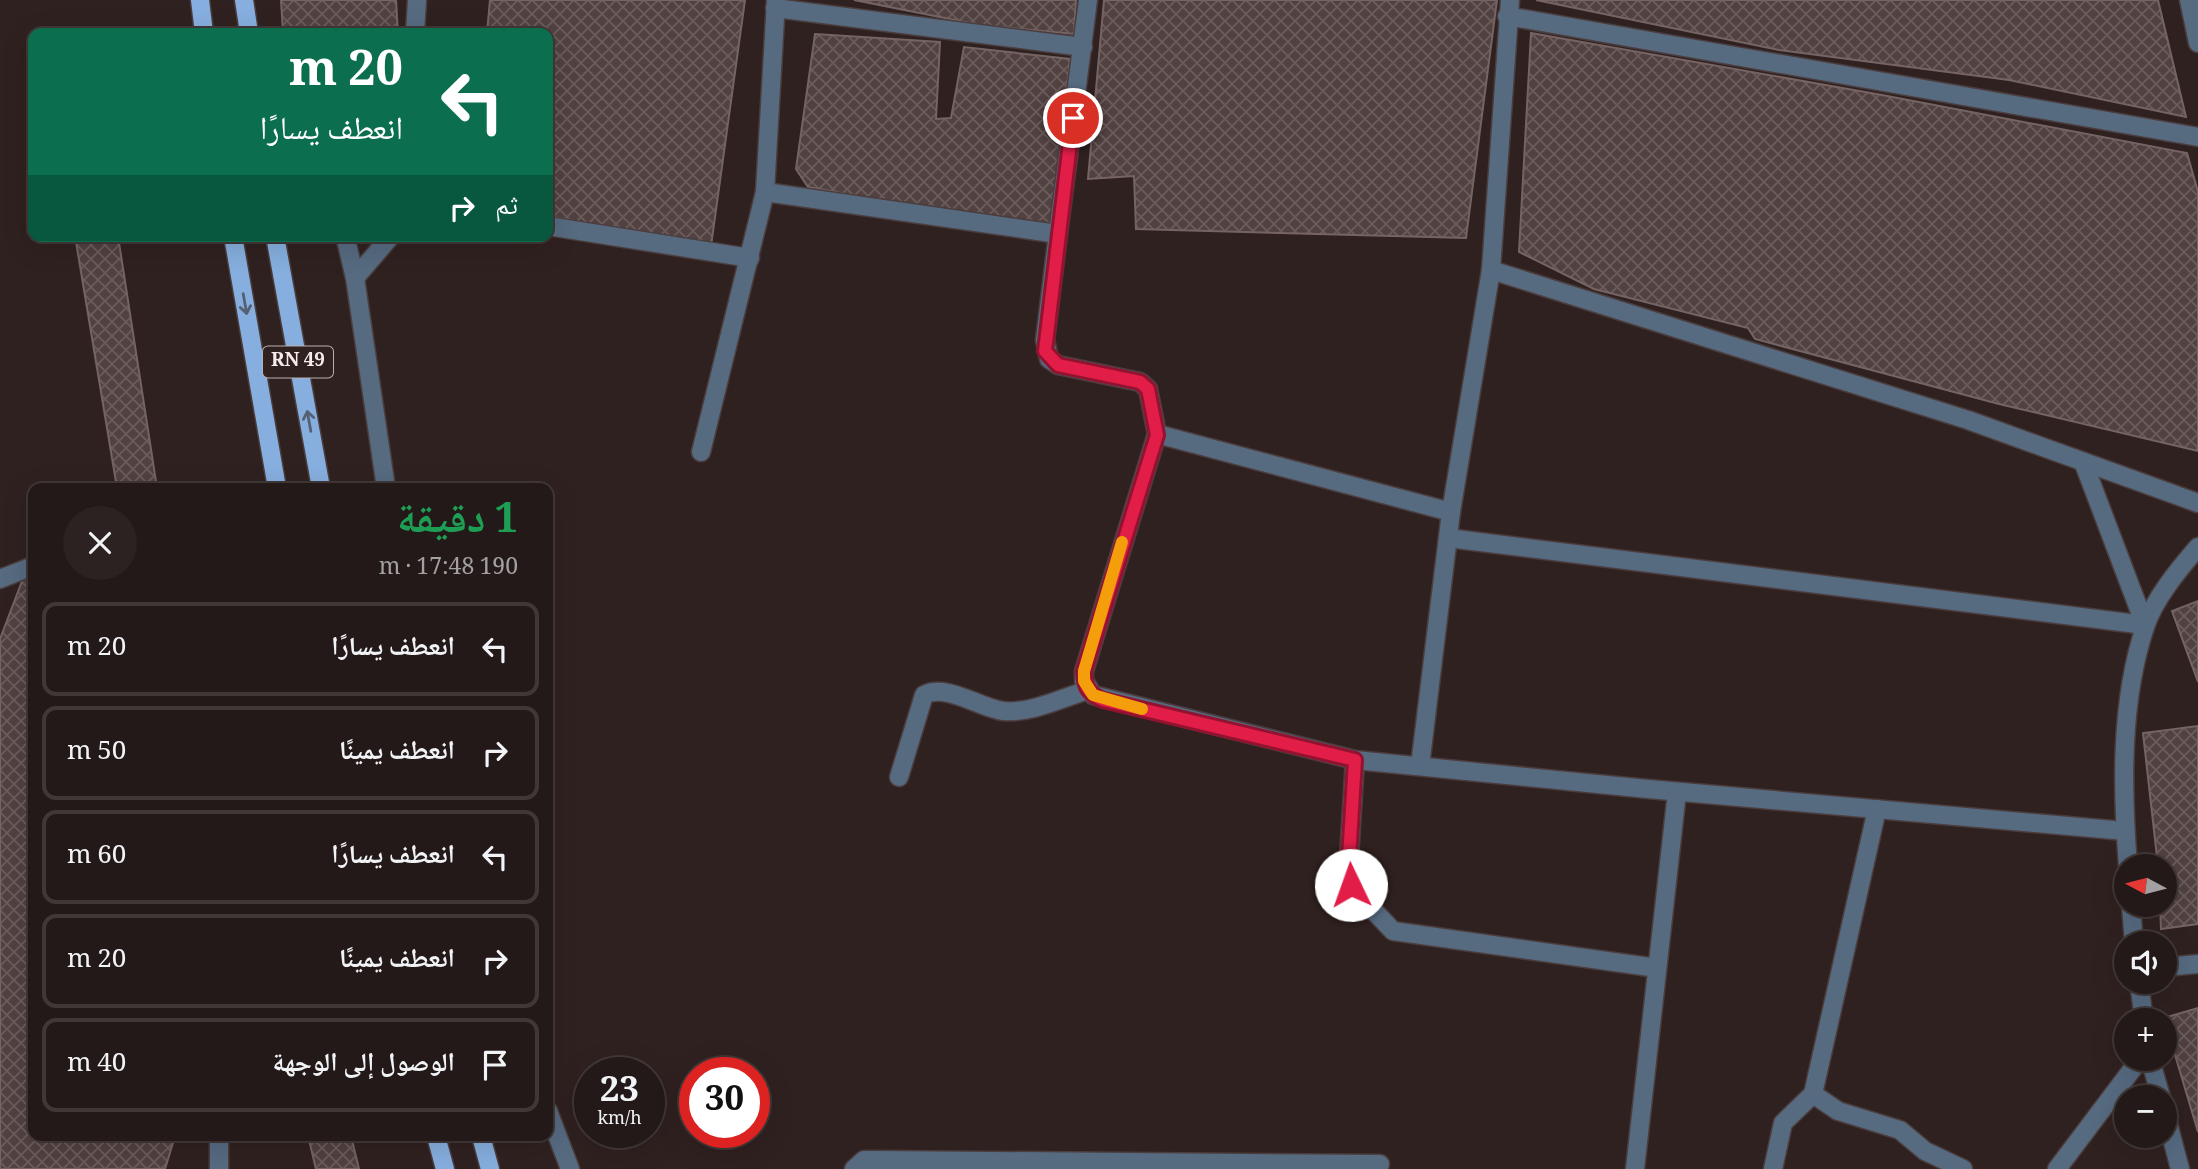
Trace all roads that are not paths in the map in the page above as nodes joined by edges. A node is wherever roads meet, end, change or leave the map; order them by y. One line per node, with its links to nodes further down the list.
1 (200, 0): 8 (main road)
2 (244, 0): 9 (main road)
3 (417, 0): 10 (street)
4 (1088, 0): 12 (street)
5 (2189, 0): 11 (street)
6 (775, 4): 12 (street); 14 (street)
7 (1508, 8): 13 (street); 22 (street)
8 (203, 28)
9 (248, 28)
10 (415, 28)
11 (2198, 43)
12 (1083, 47): 16 (street)
13 (2198, 137)
14 (765, 192): 16 (street); 21 (street)
15 (553, 227): 21 (street)
16 (1058, 234): 24 (street)
17 (234, 242): 27 (main road, RN 49, one-way to 27)
18 (276, 242): 28 (main road, RN 49, one-way to 18)
19 (346, 242): 23 (street)
20 (386, 242): 23 (street)
21 (750, 258): 25 (street)
22 (1491, 270): 26 (street); 31 (street)
23 (355, 278): 29 (street)
24 (1157, 435): 31 (street); 37 (street)
25 (701, 452)
26 (2084, 464): 30 (street); 36 (street)
27 (276, 483)
28 (320, 483)
29 (385, 483)
30 (2198, 503)
31 (1451, 512): 32 (street)
32 (1448, 538): 36 (street); 39 (street)
33 (2198, 547): 36 (street)
34 (28, 568): 35 (street)
35 (0, 579)
36 (2146, 625): 43 (street)
37 (1088, 690): 38 (street); 40 (street)
38 (1355, 760): 39 (street); 47 (street)
39 (1420, 766): 41 (street)
40 (899, 777)
41 (1677, 792): 42 (street); 47 (street)
42 (1877, 809): 43 (street); 49 (street)
43 (2125, 831): 44 (street)
44 (2127, 854)
45 (2198, 964): 46 (street)
46 (2177, 966)
47 (1657, 968): 61 (street)
48 (2131, 1071): 64 (street)
49 (1813, 1094): 62 (street); 63 (street)
50 (553, 1124): 59 (street)
51 (219, 1141): 56 (street)
52 (437, 1141): 57 (main road)
53 (482, 1141): 58 (main road)
54 (2174, 1148): 65 (street)
55 (1380, 1164): 60 (street)
56 (219, 1169)
57 (445, 1169)
58 (489, 1169)
59 (570, 1169)
60 (853, 1169)
61 (1635, 1169)
62 (1773, 1169)
63 (1963, 1169)
64 (2057, 1169)
65 (2180, 1169)

